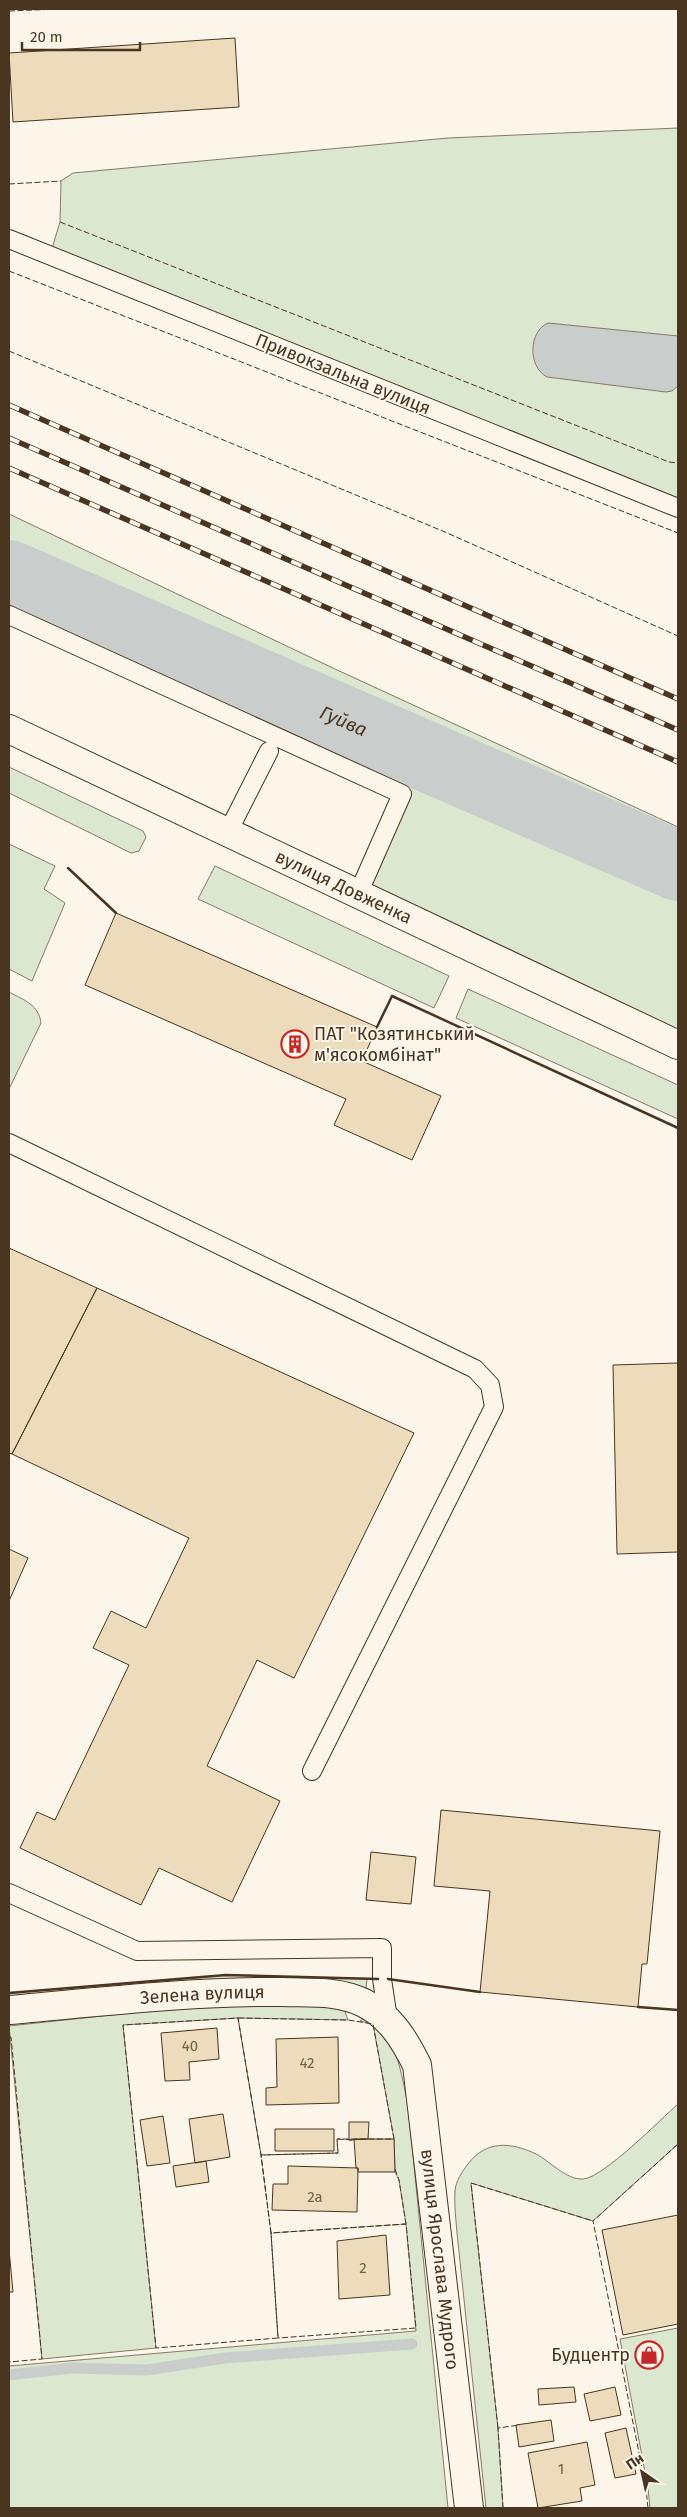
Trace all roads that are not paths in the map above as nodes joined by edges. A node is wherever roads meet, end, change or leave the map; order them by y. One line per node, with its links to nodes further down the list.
1 (9, 239): 2 (lane, Привокзальна вулиця)
2 (678, 508)
3 (9, 615): 8 (lane)
4 (9, 728): 6 (street)
5 (269, 751): 7 (lane)
6 (143, 792): 7 (lane)
7 (228, 832): 8 (street, вулиця Довженка)
8 (358, 894): 9 (street, вулиця Довженка)
9 (678, 1045)
10 (9, 1143): 11 (lane)
11 (312, 1771)
12 (9, 1893): 14 (lane)
13 (9, 2010): 14 (street, Зелена вулиця)
14 (388, 2019): 15 (street, вулиця Ярослава Мудрого)
15 (470, 2508)

